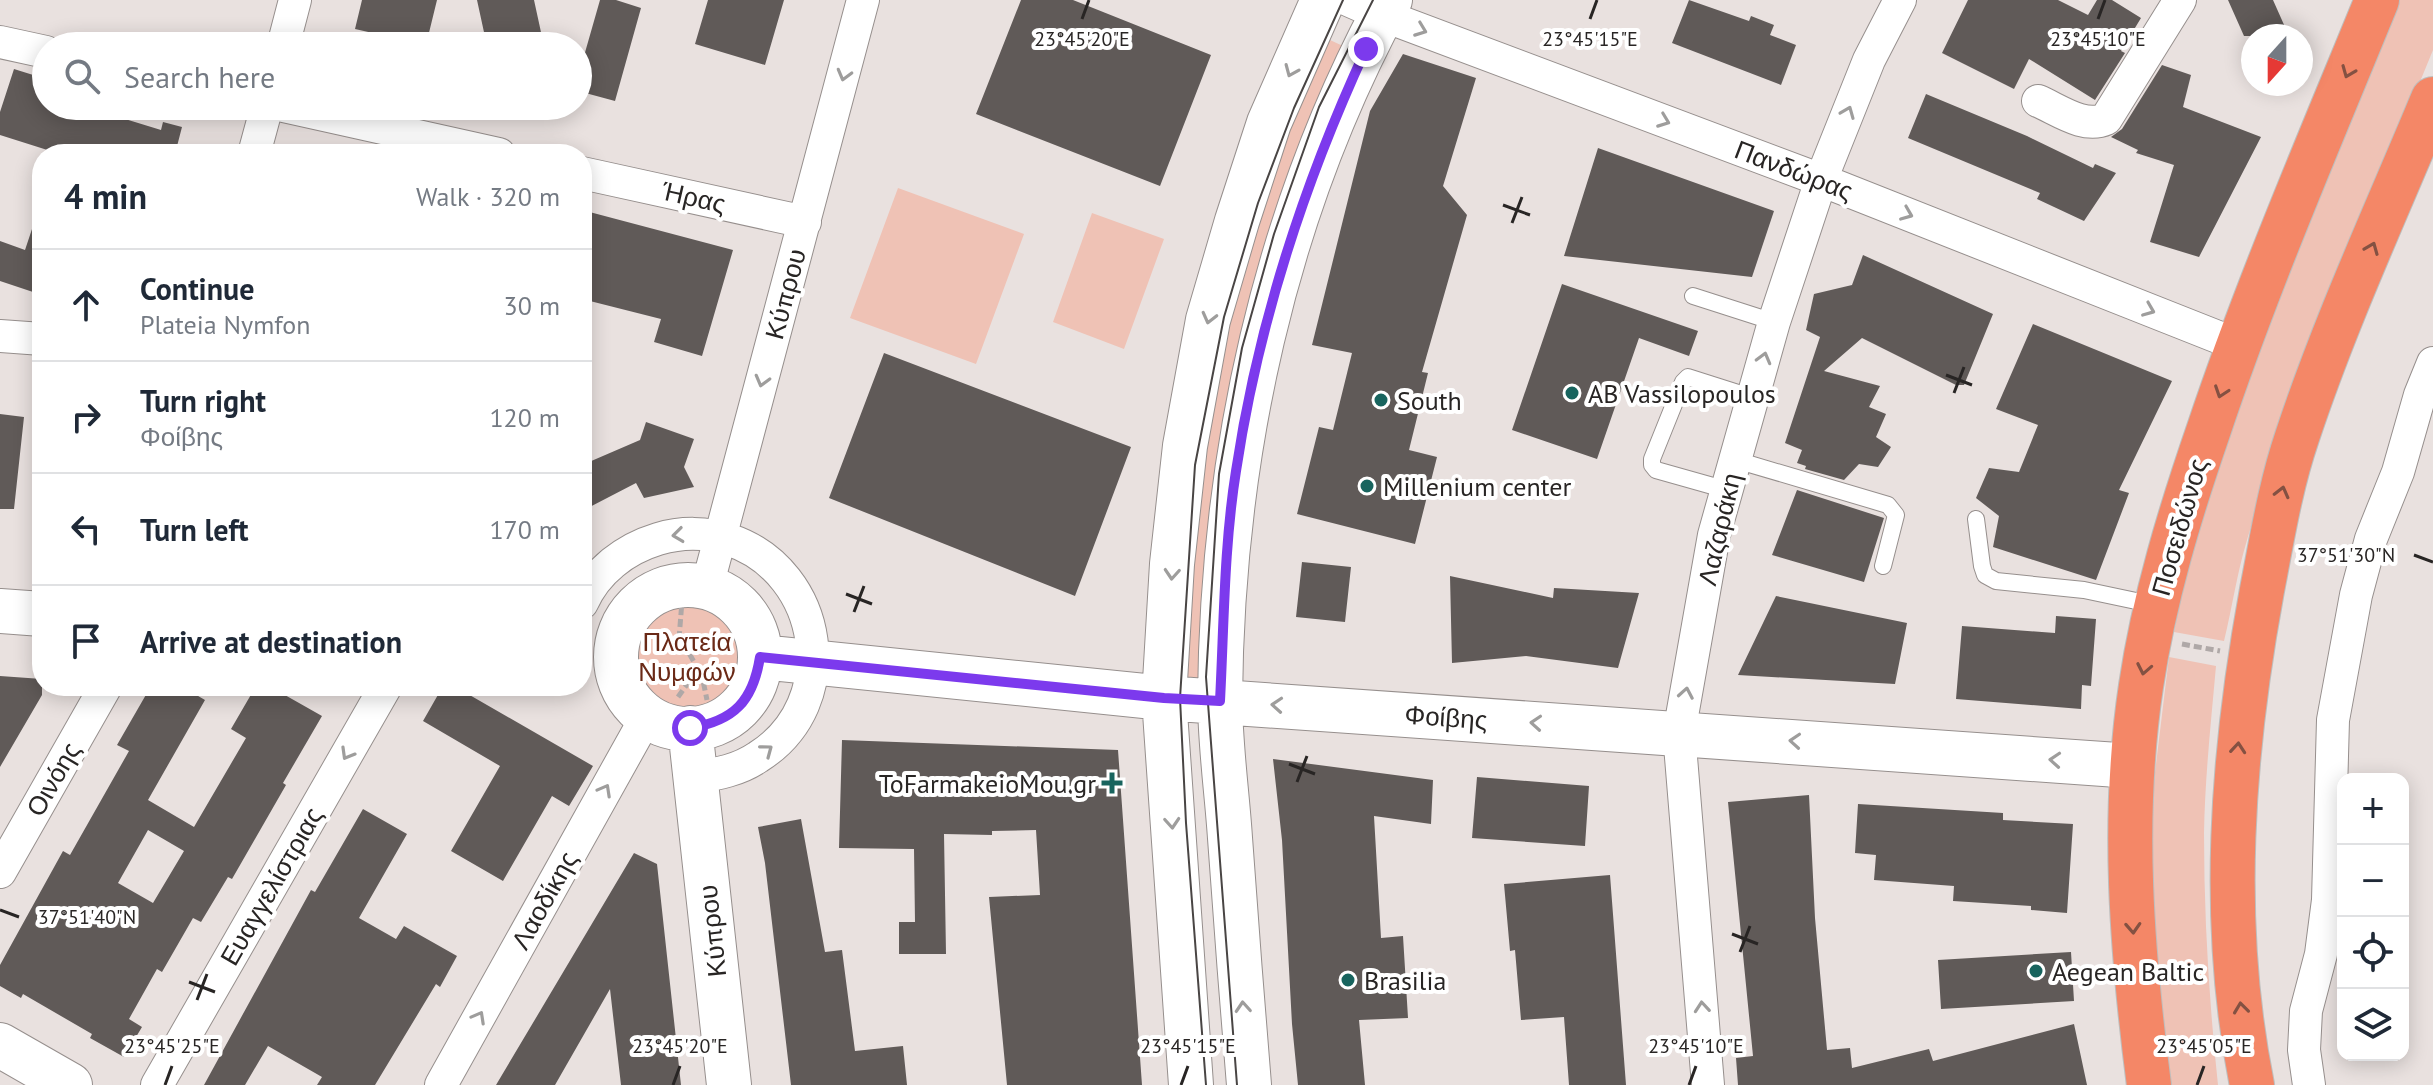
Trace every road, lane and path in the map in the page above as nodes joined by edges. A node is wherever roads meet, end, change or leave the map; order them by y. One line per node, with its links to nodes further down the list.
1 (295, 0): 8 (street)
2 (863, 0): 19 (street, Κύπρου, one-way to 19)
3 (1323, 0): 44 (street, one-way to 44)
4 (1900, 0): 18 (street, Λαζαράκη, one-way to 4)
5 (2180, 0): 12 (street)
6 (2377, 0): 24 (highway, Ποσειδώνος, one-way to 24)
7 (1373, 5): 18 (street, Πανδώρας, one-way to 18); 45 (street)
8 (287, 32)
9 (0, 42): 10 (street)
10 (32, 49)
11 (2433, 99): 39 (highway, one-way to 11)
12 (2038, 101)
13 (263, 120): 15 (street)
14 (346, 120): 16 (street)
15 (257, 144)
16 (454, 144)
17 (592, 175): 19 (street, Ήρας)
18 (1821, 180): 21 (street, Λαζαράκη); 24 (street, Πανδώρας, one-way to 24)
19 (805, 222): 30 (street, Κύπρου, one-way to 30)
20 (1693, 296): 21 (lane)
21 (1774, 322): 26 (street, Λαζαράκη, one-way to 21)
22 (0, 336): 23 (street)
23 (32, 338)
24 (2238, 345): 36 (highway, Ποσειδώνος, one-way to 36)
25 (2433, 363): 62 (street)
26 (1754, 398): 27 (street, Λαζαράκη); 28 (lane)
27 (1736, 460): 28 (street, Λαζαράκη); 31 (lane)
28 (1727, 490): 48 (street, Λαζαράκη, one-way to 28)
29 (1976, 519): 36 (lane)
30 (720, 536): 32 (street, Κύπρου); 33 (street, one-way to 33); 41 (street)
31 (1883, 566)
32 (695, 586): 37 (path); 38 (street); 40 (street)
33 (592, 588)
34 (0, 611): 35 (street)
35 (32, 613)
36 (2153, 622): 39 (path); 49 (highway, Ποσειδώνος, one-way to 49)
37 (679, 640): 38 (path); 40 (path)
38 (599, 644): 46 (street)
39 (2250, 656): 61 (highway, one-way to 39)
40 (760, 657): 41 (street, Φοίβης); 47 (street)
41 (814, 662): 44 (street, Φοίβης); 50 (street, one-way to 41)
42 (100, 696): 51 (street, Οινόης)
43 (380, 696): 54 (street, Ευαγγελίστριας, one-way to 54)
44 (1164, 698): 45 (street, Φοίβης); 57 (street, one-way to 57)
45 (1220, 701): 48 (street, Φοίβης, one-way to 45); 58 (street, one-way to 45)
46 (647, 716): 47 (street); 55 (street, Λαοδίκης, one-way to 46)
47 (690, 728): 50 (street, Κύπρου)
48 (1679, 733): 49 (street, Φοίβης, one-way to 48); 59 (street, Λαζαράκη, one-way to 48)
49 (2132, 766): 60 (highway, Ποσειδώνος, one-way to 60)
50 (695, 777): 56 (street, Κύπρου)
51 (0, 872)
52 (0, 1045): 53 (street)
53 (70, 1085)
54 (157, 1085)
55 (441, 1085)
56 (729, 1085)
57 (1191, 1085)
58 (1249, 1085)
59 (1708, 1085)
60 (2149, 1085)
61 (2252, 1085)
62 (2309, 1085)

